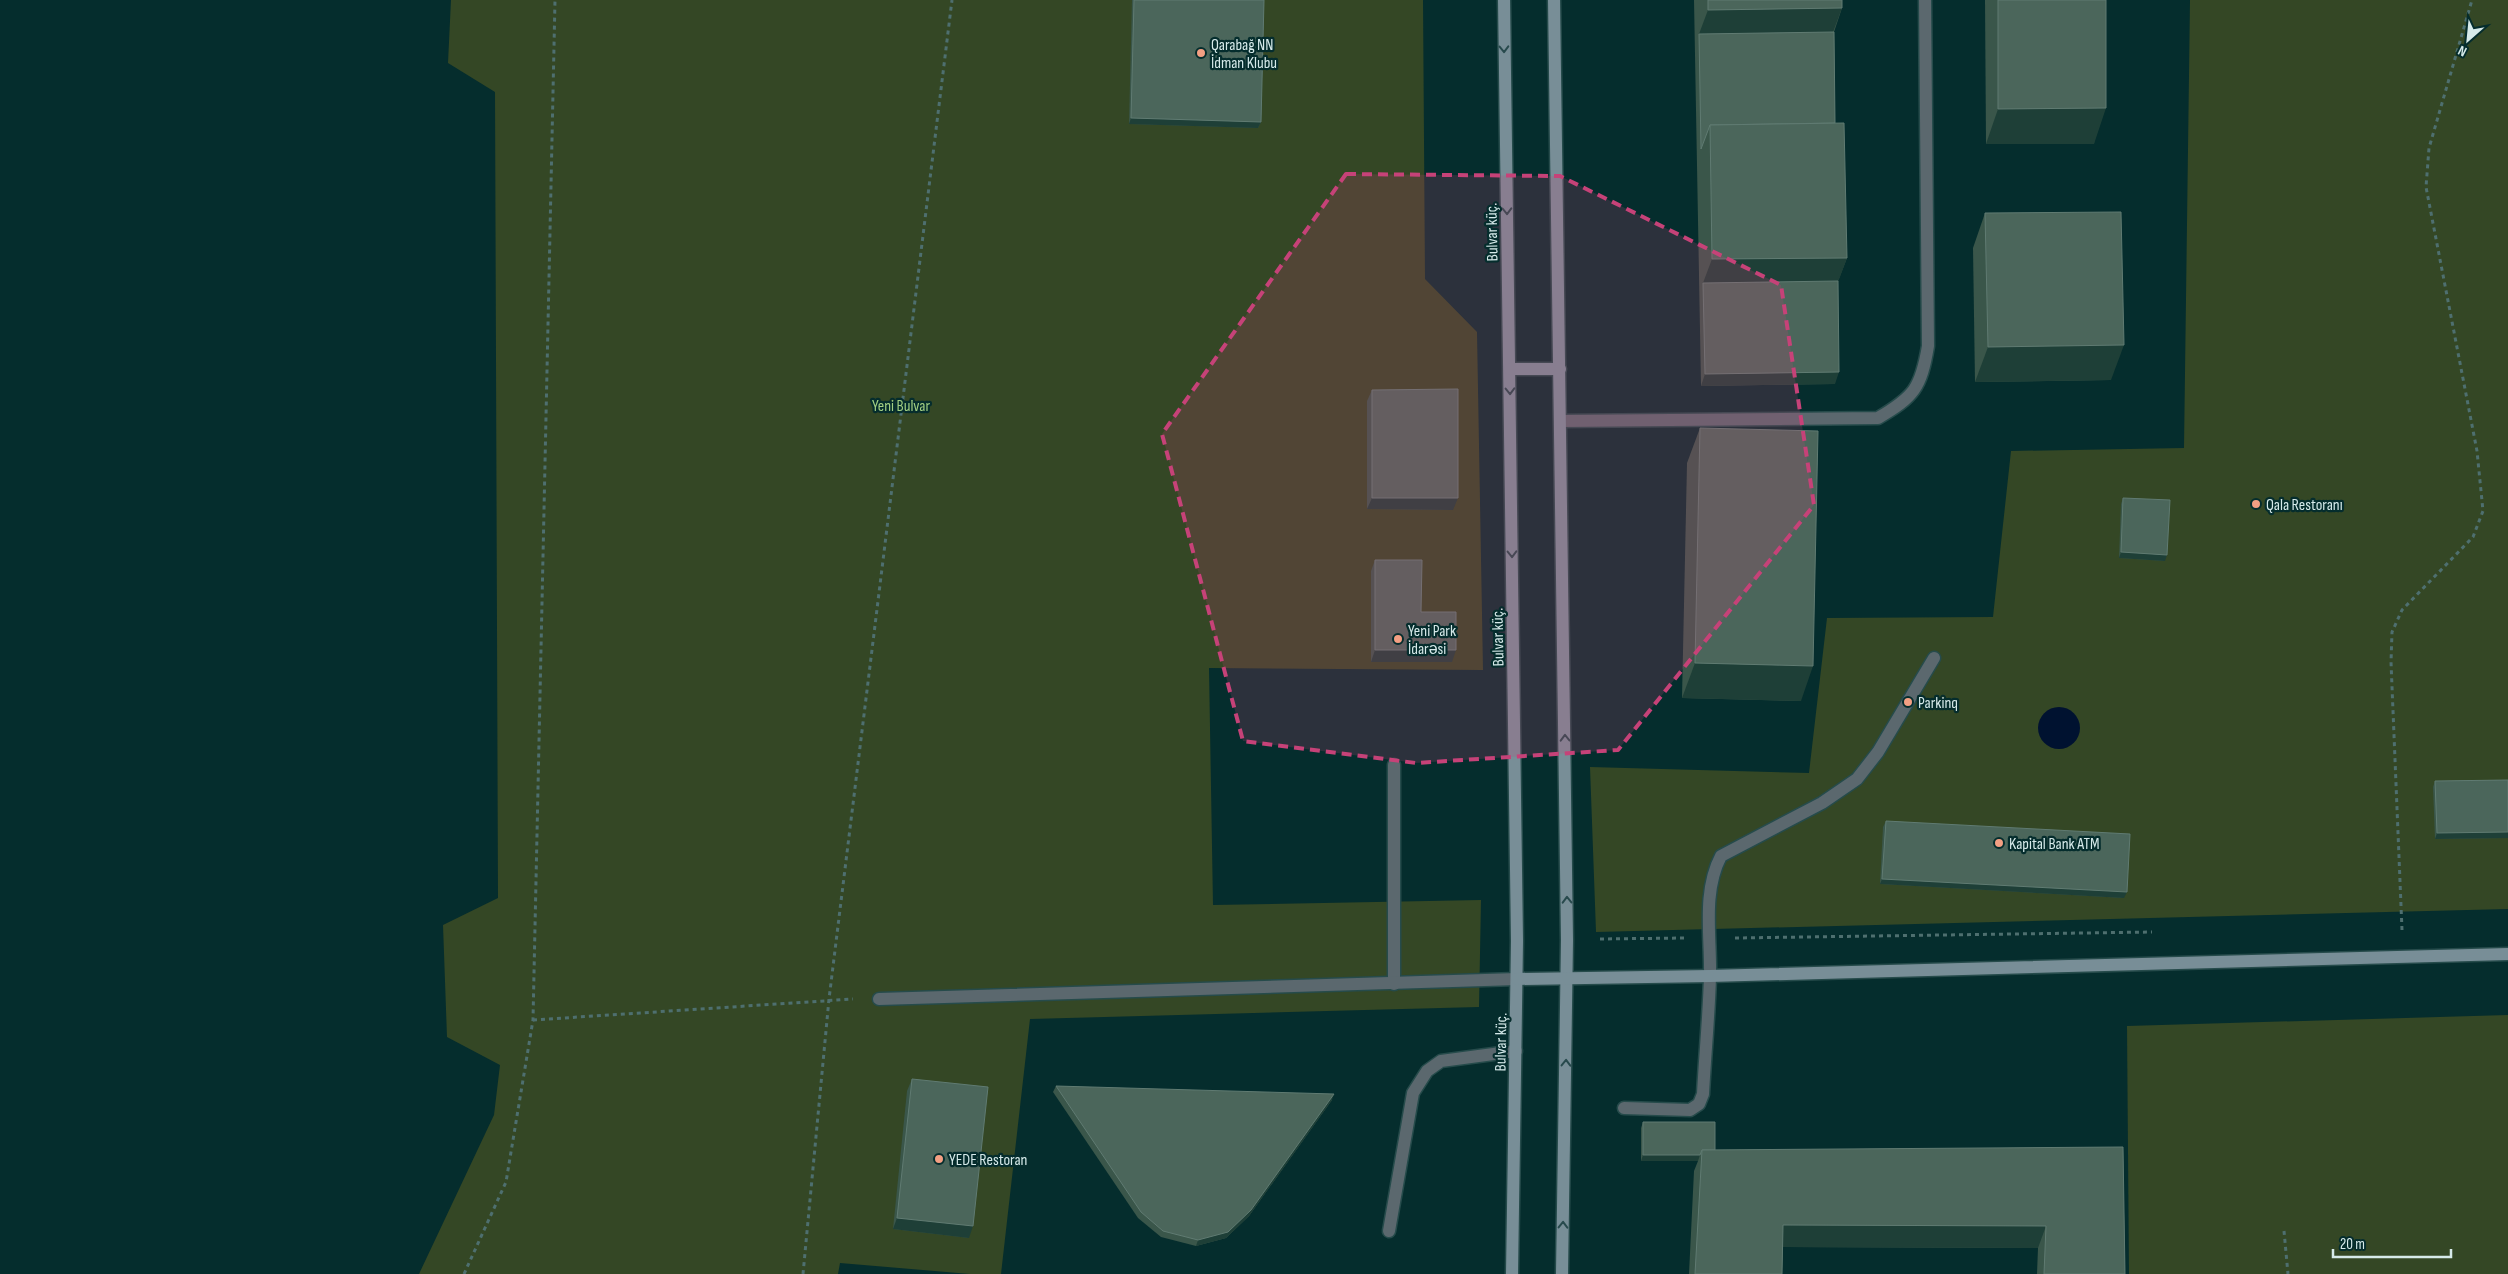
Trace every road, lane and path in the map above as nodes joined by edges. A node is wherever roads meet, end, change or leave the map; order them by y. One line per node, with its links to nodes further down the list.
1 (555, 0): 24 (path)
2 (952, 0): 22 (path)
3 (1504, 0): 8 (street, Bulvar küç., one-way to 8)
4 (1554, 0): 7 (street)
5 (1925, 0): 9 (lane)
6 (2472, 0): 17 (path)
7 (1560, 368): 8 (street); 9 (street)
8 (1510, 369): 20 (street, Bulvar küç., one-way to 20)
9 (1561, 421): 19 (street, one-way to 9)
10 (1934, 658): 18 (lane)
11 (1394, 765): 21 (lane)
12 (2152, 932): 14 (path)
13 (1689, 938): 15 (path)
14 (1728, 938)
15 (1600, 940)
16 (2508, 954): 17 (street)
17 (2404, 958): 18 (street)
18 (1710, 976): 19 (street); 26 (lane)
19 (1567, 978): 20 (street); 32 (street, one-way to 19)
20 (1517, 979): 21 (lane); 25 (street, Bulvar küç.)
21 (1394, 984): 23 (lane)
22 (829, 999): 23 (path); 24 (path); 30 (path)
23 (879, 999)
24 (533, 1020): 29 (path)
25 (1516, 1051): 27 (lane); 31 (street, Bulvar küç.)
26 (1624, 1108)
27 (1389, 1231)
28 (2284, 1231): 33 (path)
29 (464, 1274)
30 (802, 1274)
31 (1512, 1274)
32 (1562, 1274)
33 (2288, 1274)

